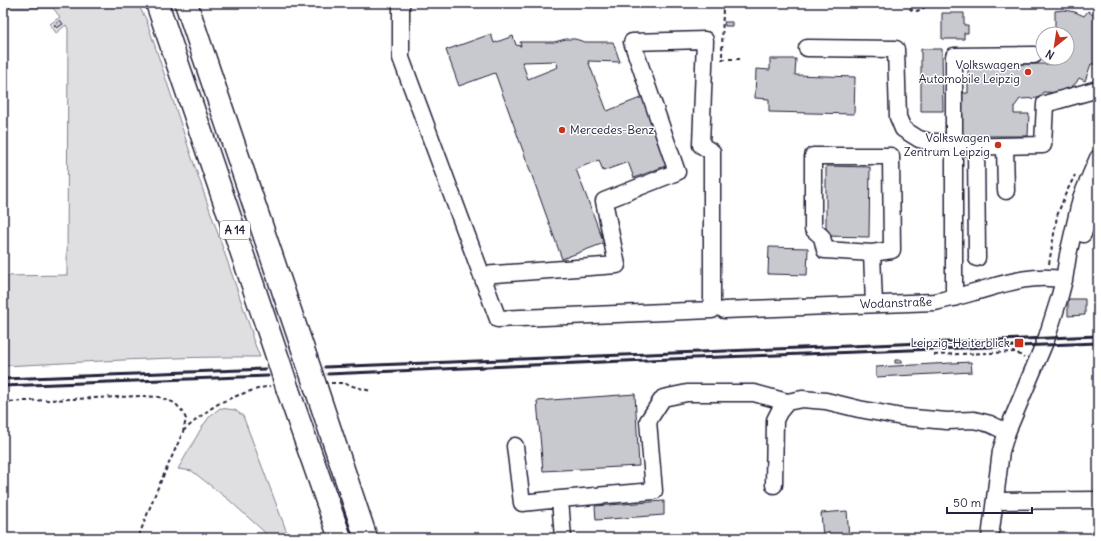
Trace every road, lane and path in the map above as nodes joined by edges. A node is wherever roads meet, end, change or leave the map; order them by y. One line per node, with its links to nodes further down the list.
1 (157, 3): 27 (highway, A 14, bridge)
2 (186, 3): 26 (highway, A 14, bridge)
3 (401, 3): 19 (street)
4 (722, 3): 9 (path)
5 (905, 3): 6 (path)
6 (929, 3)
7 (807, 48): 11 (street)
8 (1034, 55): 11 (street)
9 (742, 59)
10 (1098, 90): 13 (street)
11 (954, 145): 12 (street); 21 (street)
12 (976, 146): 13 (street); 18 (street)
13 (1005, 146): 16 (street)
14 (1097, 163): 20 (street)
15 (1098, 188): 20 (street)
16 (1006, 191)
17 (872, 253): 17 (street); 22 (street)
18 (977, 258)
19 (482, 275): 19 (street)
20 (1064, 280): 21 (street, Wodanstraße); 32 (street)
21 (954, 298): 22 (street, Wodanstraße)
22 (874, 304): 23 (street, Wodanstraße)
23 (724, 310)
24 (1016, 352): 25 (path)
25 (934, 355)
26 (323, 386): 28 (path); 40 (highway, A 14)
27 (280, 388): 31 (path); 39 (highway, A 14)
28 (371, 391)
29 (3, 402): 31 (path)
30 (787, 402): 32 (street); 34 (street); 35 (street)
31 (182, 432): 38 (path)
32 (1007, 432): 37 (street)
33 (515, 446): 35 (street)
34 (774, 486)
35 (560, 499): 41 (street)
36 (1098, 500): 37 (street)
37 (995, 501): 42 (street)
38 (138, 538)
39 (340, 538)
40 (366, 538)
41 (563, 538)
42 (990, 538)

